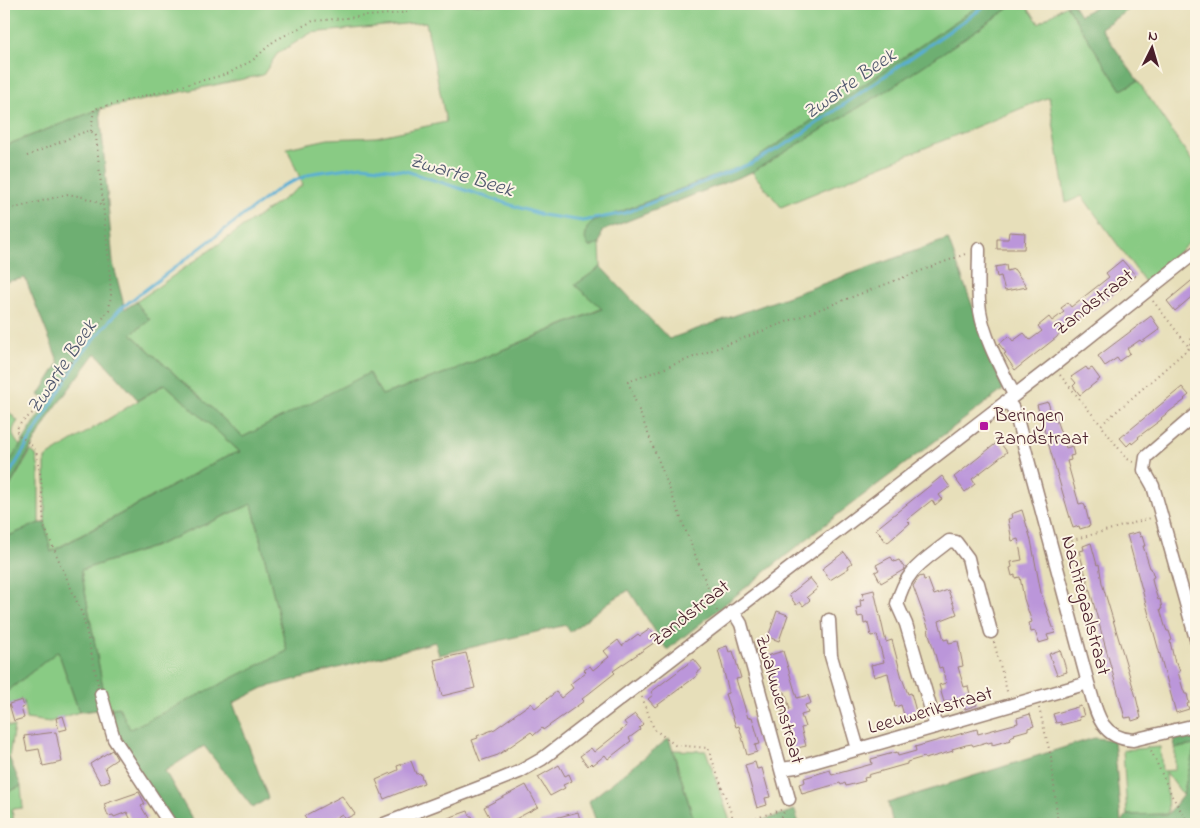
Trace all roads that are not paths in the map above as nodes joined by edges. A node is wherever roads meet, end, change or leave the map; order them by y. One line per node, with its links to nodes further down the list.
1 (979, 248): 3 (street)
2 (1196, 252): 3 (street, Zandstraat)
3 (1010, 398): 5 (street, Zandstraat); 9 (street, Nachtegaalstraat)
4 (1196, 414): 8 (street)
5 (728, 610): 14 (street, Zwaluwenstraat); 16 (street, Zandstraat)
6 (829, 620): 13 (street)
7 (991, 632): 12 (street)
8 (1196, 639)
9 (1088, 683): 11 (street, Nachtegaalstraat); 12 (street, Leeuwerikstraat)
10 (101, 694): 17 (street)
11 (1196, 726)
12 (936, 727): 13 (street, Leeuwerikstraat)
13 (858, 749): 14 (street, Leeuwerikstraat)
14 (781, 769): 15 (street, Zwaluwenstraat)
15 (788, 804)
16 (381, 821)
17 (170, 824)

